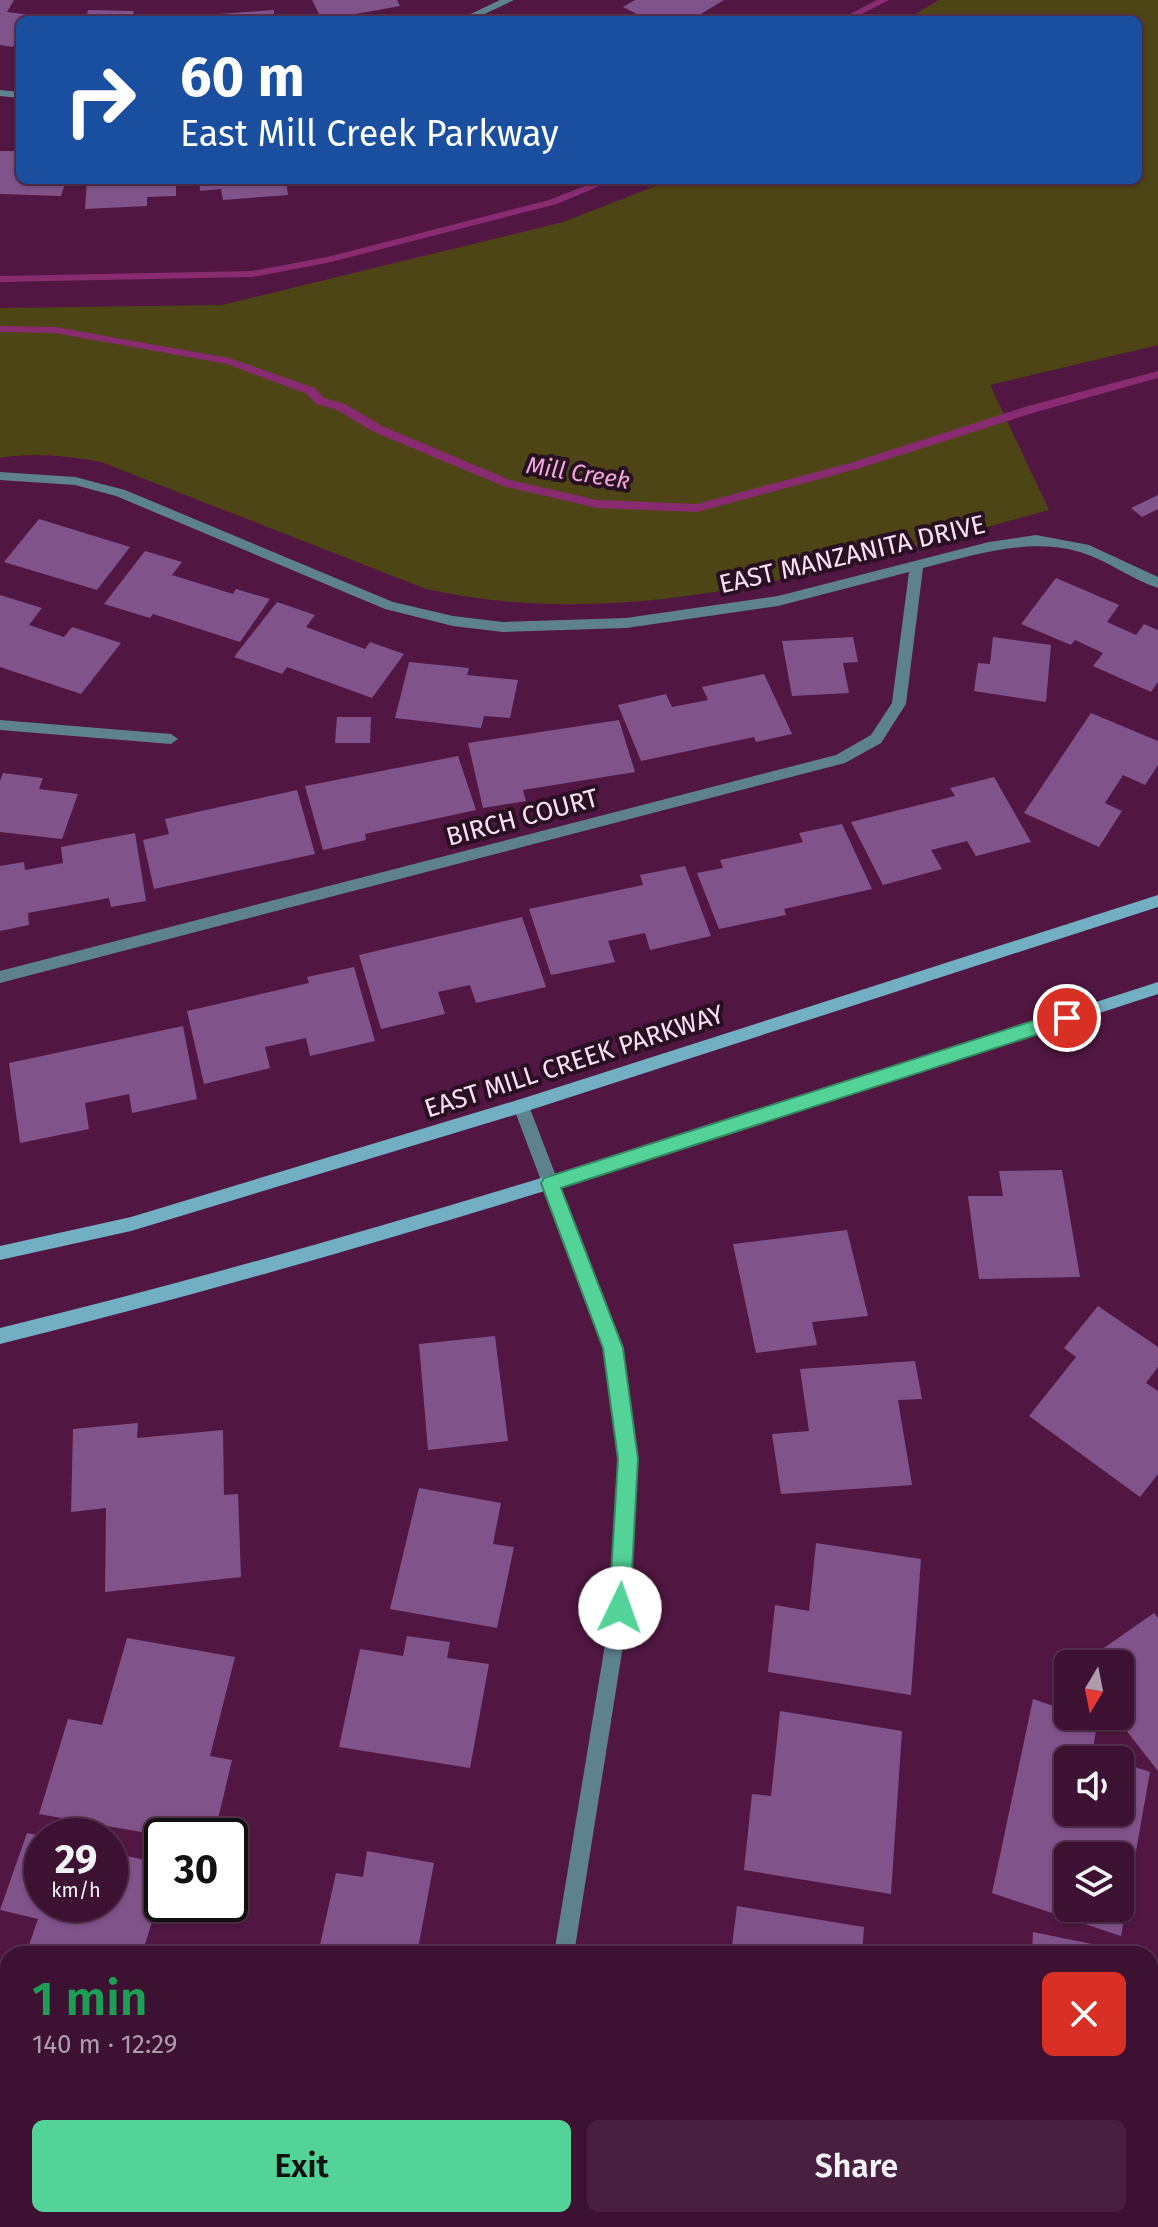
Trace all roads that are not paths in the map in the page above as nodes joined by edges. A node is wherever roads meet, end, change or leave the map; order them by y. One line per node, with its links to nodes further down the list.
1 (499, 2): 2 (street)
2 (471, 16)
3 (0, 476): 4 (street, EAST MANZANITA DRIVE)
4 (917, 565): 5 (street, EAST MANZANITA DRIVE); 9 (street, BIRCH COURT)
5 (1158, 583)
6 (0, 725): 7 (street)
7 (171, 739)
8 (1158, 901): 11 (street, EAST MILL CREEK PARKWAY)
9 (0, 977)
10 (1158, 988): 12 (street)
11 (521, 1106): 12 (street); 13 (street, EAST MILL CREEK PARKWAY)
12 (550, 1183): 14 (street); 15 (street)
13 (0, 1253)
14 (0, 1336)
15 (565, 1946)

